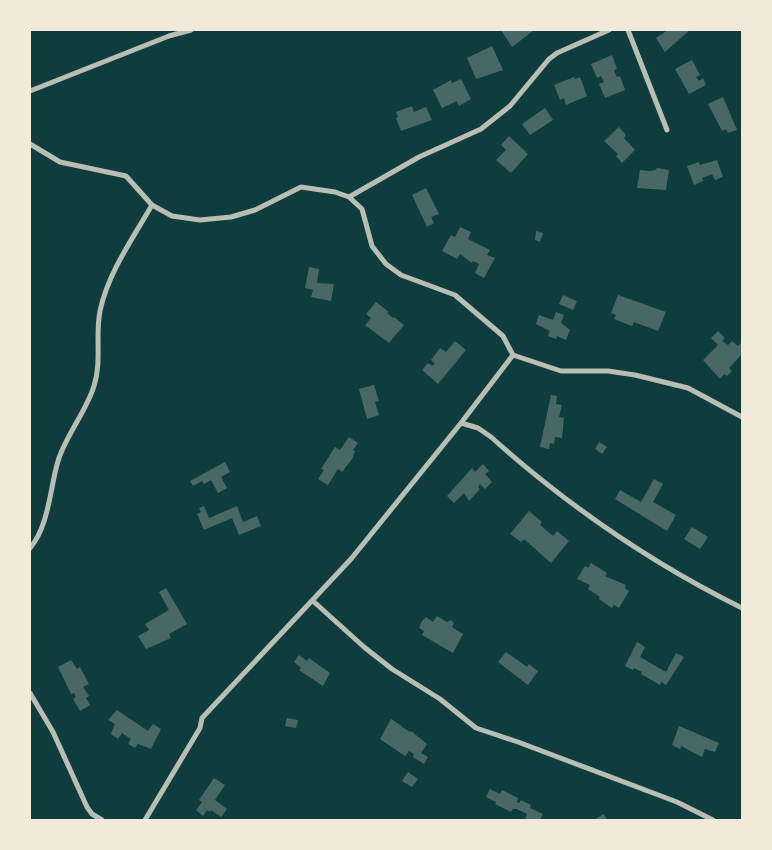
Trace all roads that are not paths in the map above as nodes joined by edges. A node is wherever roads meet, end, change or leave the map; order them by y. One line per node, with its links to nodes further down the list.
1 (191, 30): 4 (street)
2 (609, 30): 7 (street)
3 (628, 30): 5 (street)
4 (30, 91)
5 (667, 130)
6 (30, 144): 8 (street)
7 (349, 197): 8 (street); 9 (street)
8 (152, 204): 12 (street)
9 (513, 356): 10 (street); 11 (street)
10 (742, 417)
11 (461, 423): 13 (street); 14 (street)
12 (30, 548)
13 (313, 601): 17 (street); 18 (street)
14 (742, 608)
15 (30, 693): 16 (street)
16 (99, 819)
17 (145, 820)
18 (713, 820)

